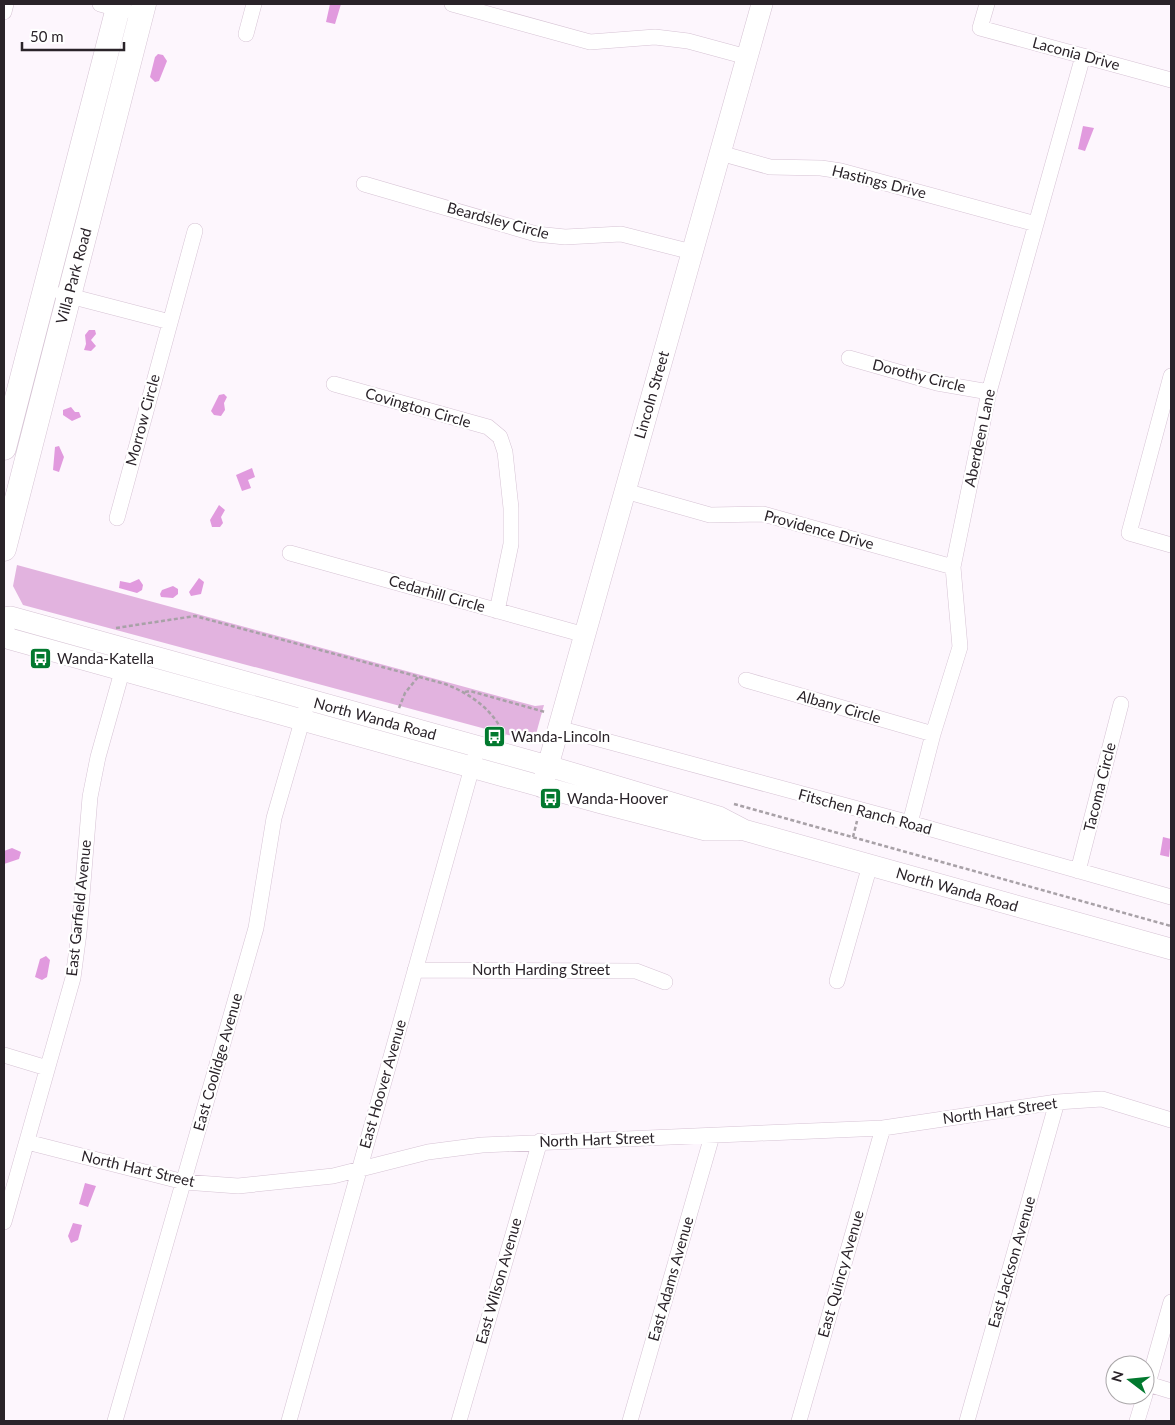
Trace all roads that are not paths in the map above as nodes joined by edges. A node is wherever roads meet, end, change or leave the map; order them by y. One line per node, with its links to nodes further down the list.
1 (6, 4): 8 (street)
2 (254, 4): 9 (street)
3 (452, 4): 11 (street)
4 (762, 4): 11 (street, Lincoln Street)
5 (987, 4): 10 (street, Laconia Drive)
6 (112, 5): 7 (street); 18 (main road, Villa Park Road)
7 (143, 10): 19 (main road, Villa Park Road)
8 (4, 12)
9 (246, 34)
10 (1083, 56): 12 (street, Laconia Drive); 15 (street, Aberdeen Lane)
11 (747, 57): 13 (street, Lincoln Street)
12 (1171, 80)
13 (720, 153): 15 (street, Hastings Drive); 17 (street, Lincoln Street)
14 (364, 184): 17 (street, Beardsley Circle)
15 (1036, 224): 24 (street, Aberdeen Lane)
16 (195, 231): 20 (street, Morrow Circle)
17 (692, 252): 28 (street, Lincoln Street)
18 (46, 290): 19 (street); 25 (main road, Villa Park Road)
19 (69, 296): 20 (street); 26 (main road, Villa Park Road)
20 (170, 322): 29 (street, Morrow Circle)
21 (849, 358): 24 (street, Dorothy Circle)
22 (1171, 376): 30 (street)
23 (334, 384): 34 (street, Covington Circle)
24 (989, 392): 33 (street, Aberdeen Lane)
25 (7, 423): 26 (street); 27 (main road, Villa Park Road)
26 (34, 431): 31 (main road, Villa Park Road)
27 (4, 448)
28 (625, 491): 33 (street, Providence Drive); 37 (street, Lincoln Street)
29 (116, 518)
30 (1171, 545)
31 (4, 549)
32 (290, 552): 34 (street, Cedarhill Circle)
33 (953, 567): 43 (street, Aberdeen Lane)
34 (496, 611): 37 (street, Cedarhill Circle)
35 (4, 618): 38 (street, North Wanda Road)
36 (4, 634): 38 (street, North Wanda Road)
37 (585, 635): 42 (street, Lincoln Street)
38 (125, 660): 41 (street, North Wanda Road); 58 (street, East Garfield Avenue)
39 (746, 680): 43 (street, Albany Circle)
40 (1121, 704): 51 (street, Tacoma Circle)
41 (305, 711): 44 (street, North Wanda Road); 46 (street, North Wanda Road); 66 (street, East Coolidge Avenue)
42 (560, 723): 45 (street, Lincoln Street); 48 (street, Fitschen Ranch Road)
43 (933, 734): 48 (street, Aberdeen Lane)
44 (478, 746): 45 (street, North Wanda Road); 46 (street, East Hoover Avenue)
45 (548, 766): 47 (street, Lincoln Street); 49 (street, North Wanda Road)
46 (472, 768): 47 (street, North Wanda Road); 54 (street, East Hoover Avenue)
47 (542, 787): 49 (street, North Wanda Road)
48 (910, 823): 51 (street, Fitschen Ranch Road)
49 (744, 830): 50 (street, North Wanda Road)
50 (870, 865): 53 (street, North Wanda Road); 55 (street)
51 (1078, 871): 52 (street, Fitschen Ranch Road)
52 (1171, 898)
53 (1171, 949)
54 (415, 970): 56 (street, North Harding Street); 65 (street, East Hoover Avenue)
55 (837, 981)
56 (665, 982)
57 (4, 1055): 58 (street)
58 (47, 1068): 64 (street, East Garfield Avenue)
59 (1057, 1102): 60 (street, North Hart Street); 61 (street, North Hart Street); 78 (street, East Jackson Avenue)
60 (1171, 1120)
61 (883, 1128): 62 (street, North Hart Street); 77 (street, East Quincy Avenue)
62 (712, 1136): 63 (street, North Hart Street); 76 (street, East Adams Avenue)
63 (540, 1141): 65 (street, North Hart Street); 75 (street, East Wilson Avenue)
64 (27, 1142): 66 (street, North Hart Street); 67 (street, East Garfield Avenue)
65 (360, 1169): 66 (street, North Hart Street); 74 (street, East Hoover Avenue)
66 (184, 1182): 73 (street, East Coolidge Avenue)
67 (4, 1217)
68 (1171, 1302): 69 (street)
69 (1155, 1359)
70 (1155, 1391): 71 (street)
71 (1171, 1391)
72 (1142, 1405): 79 (street)
73 (115, 1421)
74 (289, 1421)
75 (459, 1421)
76 (630, 1421)
77 (798, 1421)
78 (967, 1421)
79 (1137, 1421)

